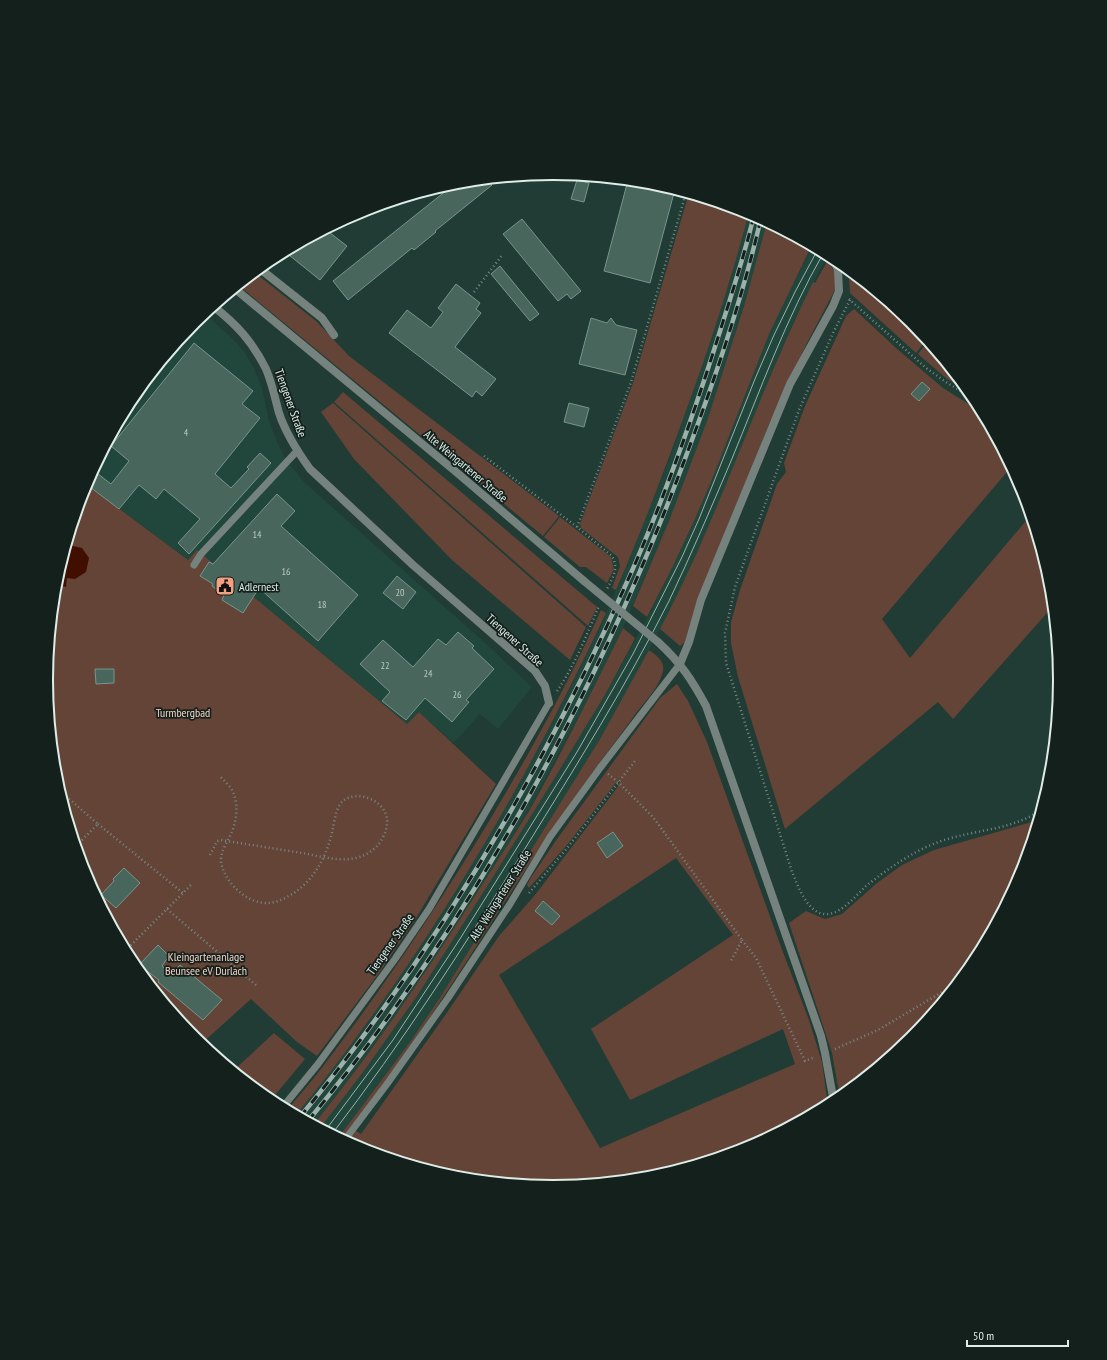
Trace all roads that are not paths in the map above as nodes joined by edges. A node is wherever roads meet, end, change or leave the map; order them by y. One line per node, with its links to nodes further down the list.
1 (837, 268): 8 (street)
2 (264, 272): 5 (street)
3 (238, 292): 8 (street, Alte Weingartener Straße, bridge)
4 (217, 310): 6 (street, Tiengener Straße)
5 (334, 335)
6 (297, 451): 7 (lane); 9 (street, Tiengener Straße)
7 (194, 565)
8 (680, 664): 10 (street, Alte Weingartener Straße); 12 (lane, Alte Weingartener Straße)
9 (549, 703): 11 (lane, Tiengener Straße)
10 (833, 1096)
11 (286, 1103)
12 (348, 1136)

